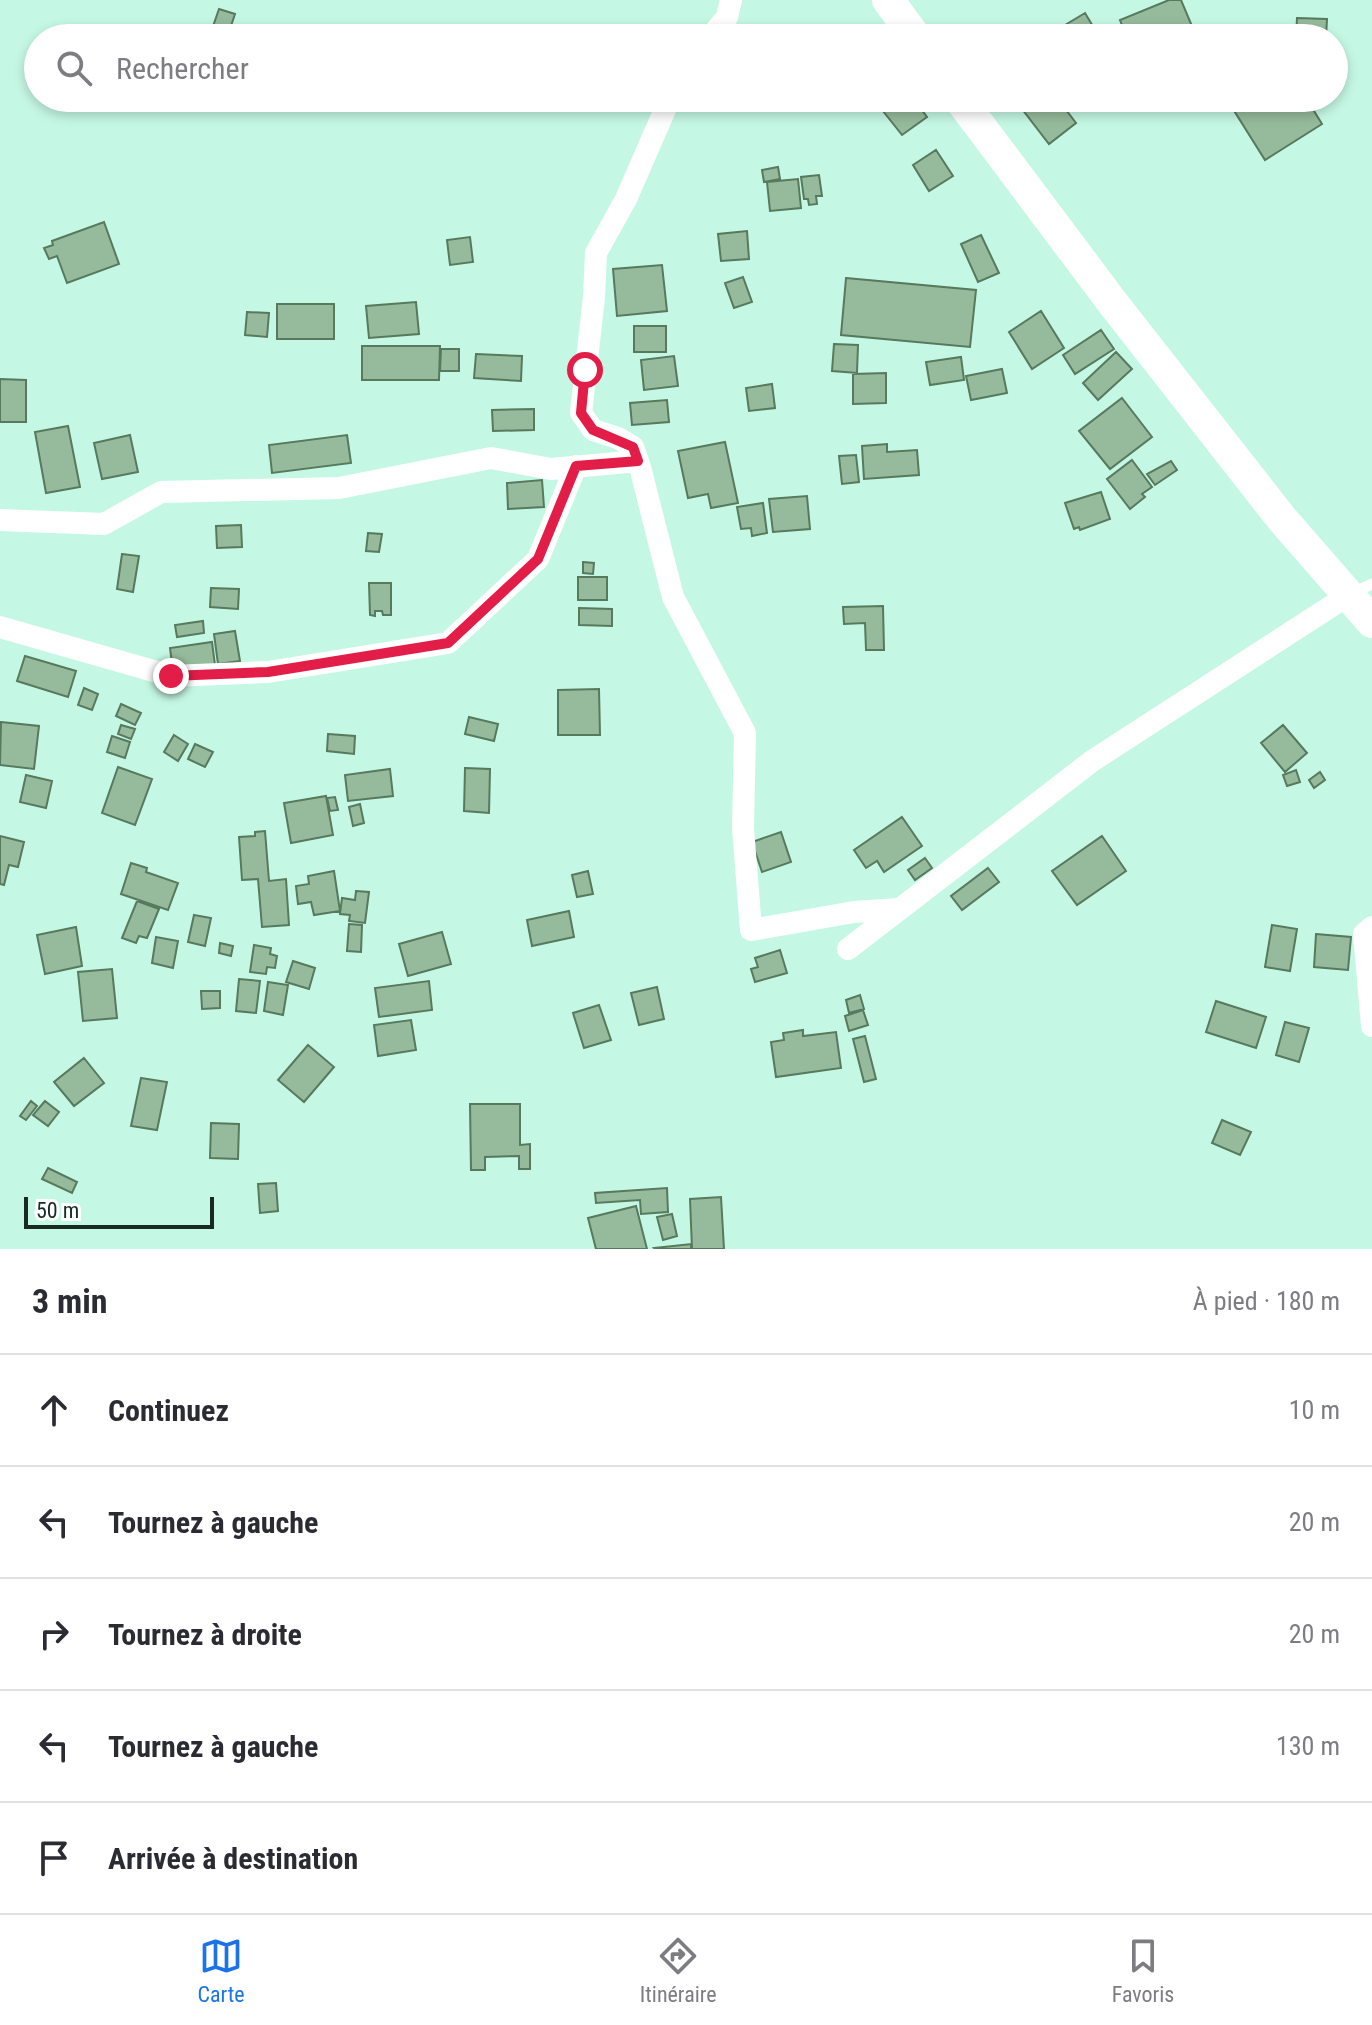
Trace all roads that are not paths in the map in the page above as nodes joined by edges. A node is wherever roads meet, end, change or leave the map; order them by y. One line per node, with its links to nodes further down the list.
1 (731, 0): 3 (street)
2 (888, 0): 4 (street)
3 (721, 24)
4 (906, 24)
5 (664, 112): 7 (street)
6 (970, 112): 10 (street)
7 (638, 461): 8 (street); 13 (street)
8 (576, 466): 9 (street); 12 (street)
9 (0, 520)
10 (1360, 590): 11 (street); 13 (street)
11 (1372, 622)
12 (0, 627)
13 (899, 909): 15 (street)
14 (1372, 927): 16 (street)
15 (848, 949)
16 (1372, 1026)

